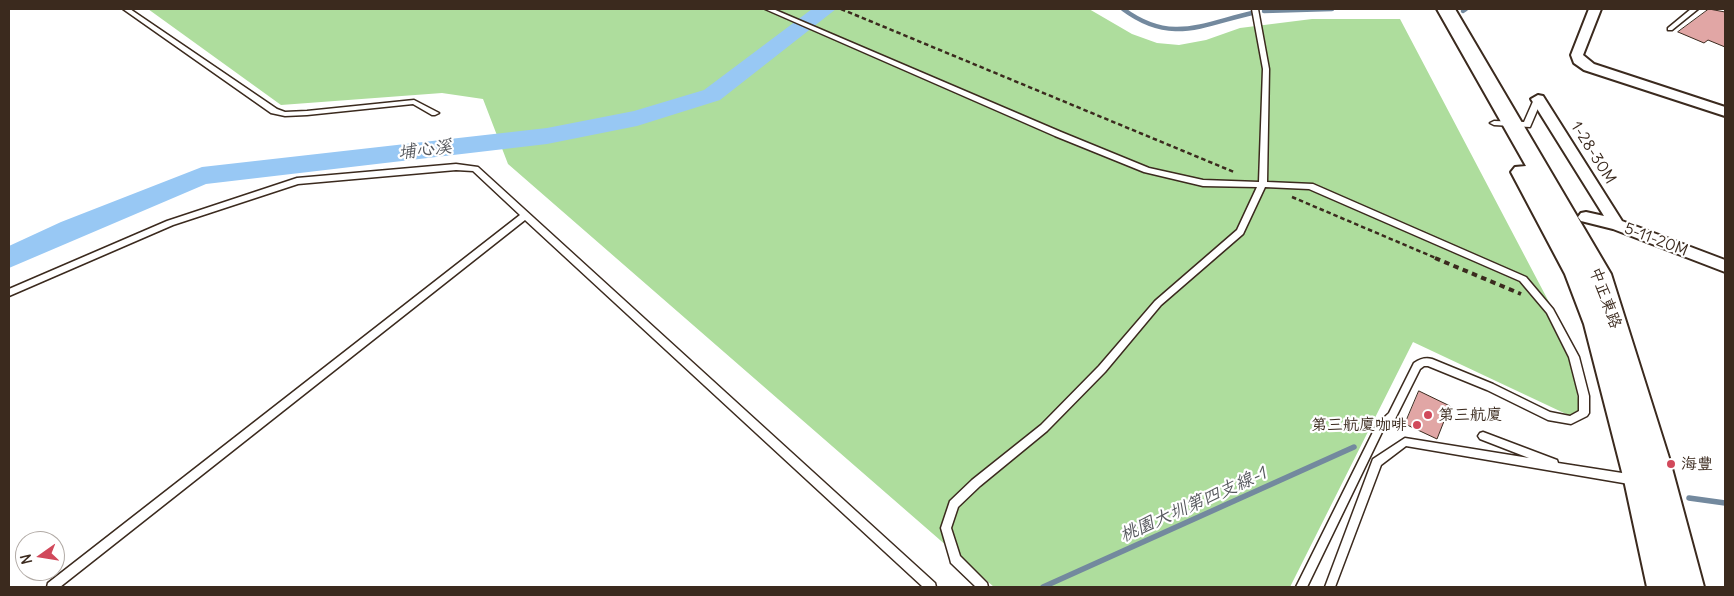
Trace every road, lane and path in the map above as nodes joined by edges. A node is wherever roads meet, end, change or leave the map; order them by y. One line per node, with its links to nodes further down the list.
1 (126, 9): 12 (lane)
2 (770, 9): 14 (lane)
3 (841, 9): 14 (path)
4 (1255, 9): 14 (lane)
5 (1432, 9): 13 (main road, 中正東路)
6 (1446, 9): 13 (main road, 中正東路)
7 (1595, 9): 11 (street)
8 (1695, 9): 9 (lane)
9 (1670, 29)
10 (1538, 99): 13 (lane); 18 (street, 1-28-30M)
11 (1725, 112)
12 (435, 113)
13 (1503, 123): 17 (main road, 中正東路); 24 (main road, 中正東路)
14 (1263, 184): 21 (lane); 28 (lane)
15 (1290, 196): 21 (path)
16 (525, 216): 20 (lane); 26 (lane); 27 (lane)
17 (1575, 216): 18 (street, 5-11-20M); 24 (main road, 中正東路)
18 (1617, 225): 19 (street, 5-11-20M)
19 (1725, 266)
20 (9, 293)
21 (1550, 311): 29 (lane)
22 (1484, 436): 23 (lane)
23 (1569, 469): 24 (lane); 30 (lane)
24 (1650, 482): 25 (main road, 中正東路); 31 (main road, 中正東路)
25 (1658, 582)
26 (52, 587)
27 (931, 587)
28 (983, 587)
29 (1301, 587)
30 (1330, 587)
31 (1689, 587)

